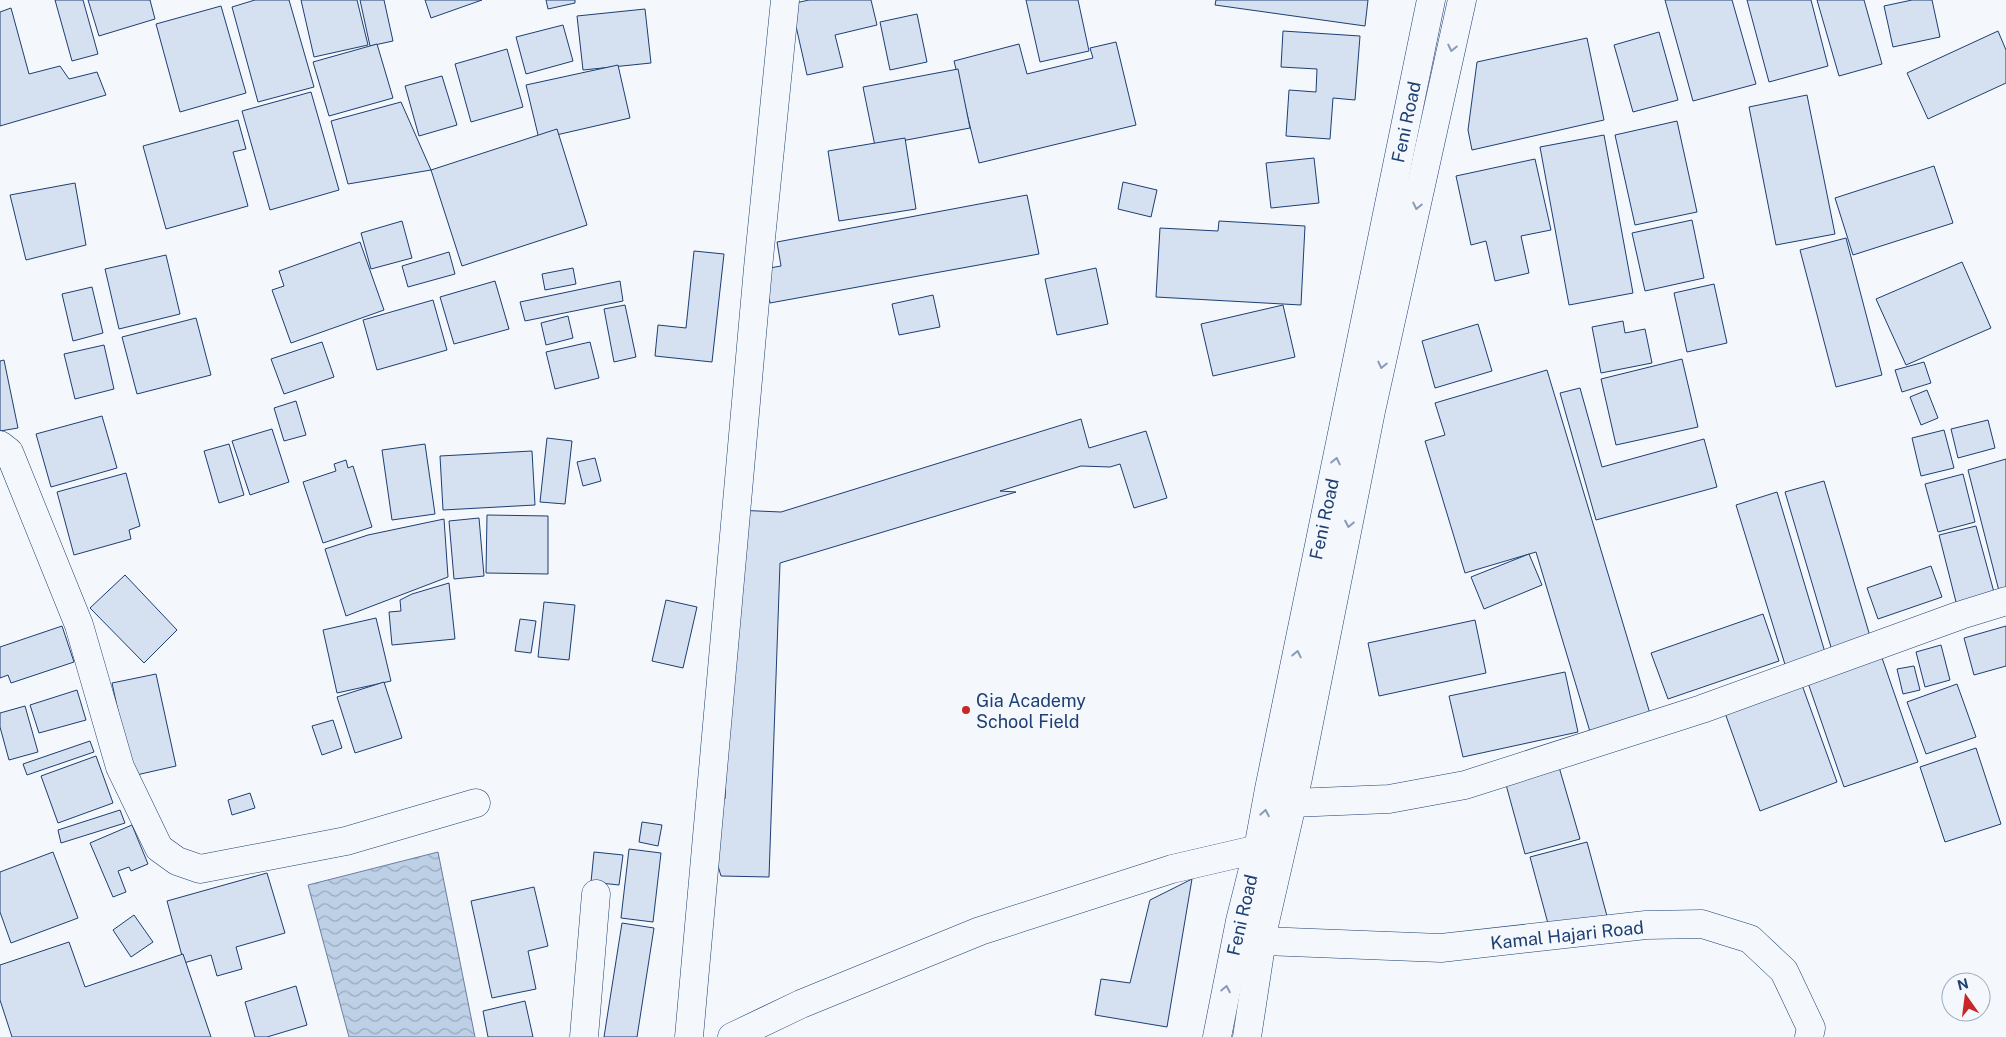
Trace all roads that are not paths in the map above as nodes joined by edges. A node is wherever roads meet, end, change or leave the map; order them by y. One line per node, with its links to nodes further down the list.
1 (785, 0): 12 (street)
2 (1431, 0): 8 (street, Feni Road, one-way to 2)
3 (1462, 0): 7 (street, one-way to 7)
4 (0, 445): 6 (street)
5 (2006, 601): 7 (street)
6 (476, 803)
7 (1292, 803): 10 (street)
8 (1258, 849): 13 (street); 14 (street, Feni Road, one-way to 8)
9 (596, 894): 11 (street)
10 (1262, 941): 15 (street); 16 (street, Kamal Hajari Road)
11 (584, 1037)
12 (689, 1037)
13 (732, 1037)
14 (1217, 1037)
15 (1247, 1037)
16 (1809, 1037)

